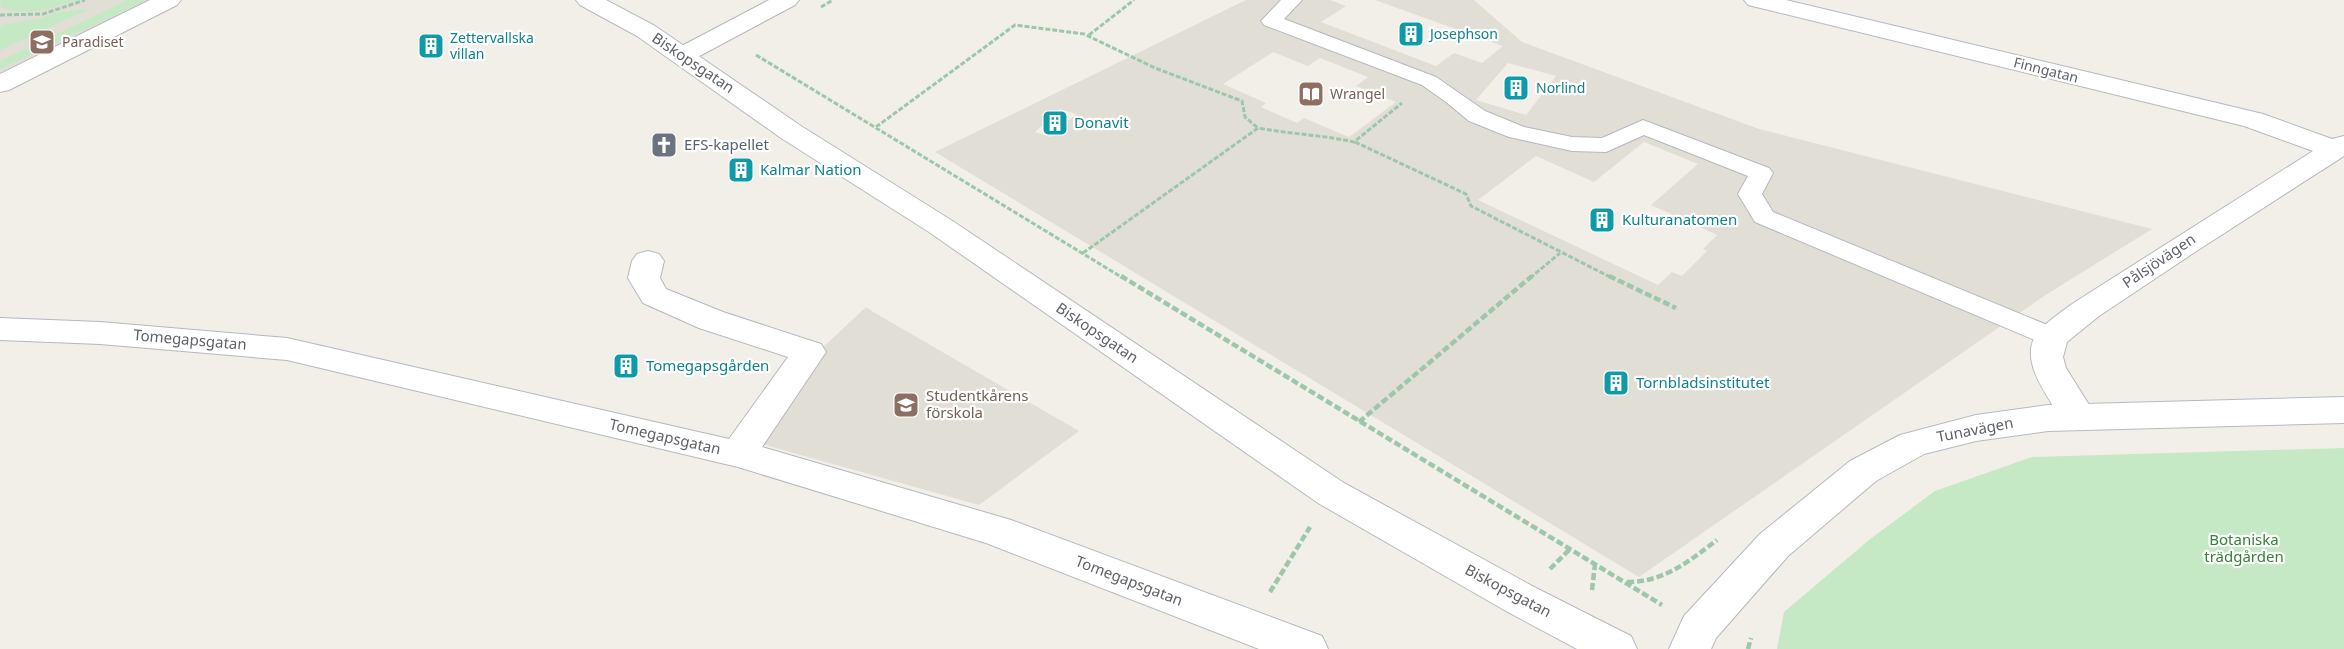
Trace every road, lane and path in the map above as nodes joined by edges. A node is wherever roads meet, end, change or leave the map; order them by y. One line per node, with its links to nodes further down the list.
1 (85, 0): 8 (path)
2 (169, 0): 13 (street)
3 (588, 0): 11 (street, Biskopsgatan)
4 (787, 0): 11 (street)
5 (1134, 0): 9 (path)
6 (1292, 0): 12 (lane)
7 (1756, 0): 17 (street, Finngatan)
8 (0, 15)
9 (1089, 35): 14 (path); 15 (path)
10 (748, 50): 14 (path)
11 (683, 55): 28 (street, Biskopsgatan)
12 (1429, 81): 16 (path); 23 (lane)
13 (0, 84)
14 (876, 127): 18 (path)
15 (1258, 128): 16 (path); 18 (path)
16 (1354, 142): 19 (path)
17 (2338, 146): 23 (street, Pålsjövägen)
18 (1083, 253): 26 (path)
19 (1560, 253): 21 (path); 26 (path)
20 (648, 261): 27 (street)
21 (1676, 308)
22 (0, 328): 27 (street, Tomegapsgatan)
23 (2052, 337): 25 (street)
24 (2344, 410): 25 (street, Tunavägen)
25 (2078, 416): 33 (street, Tunavägen)
26 (1359, 422): 30 (path)
27 (738, 454): 32 (street, Tomegapsgatan)
28 (1331, 493): 32 (path); 35 (street, Biskopsgatan)
29 (1725, 535): 30 (path)
30 (1624, 582): 33 (path)
31 (1754, 626): 36 (path)
32 (1249, 627): 34 (street, Tomegapsgatan)
33 (1694, 638)
34 (1307, 649)
35 (1616, 649)
36 (1748, 649)

